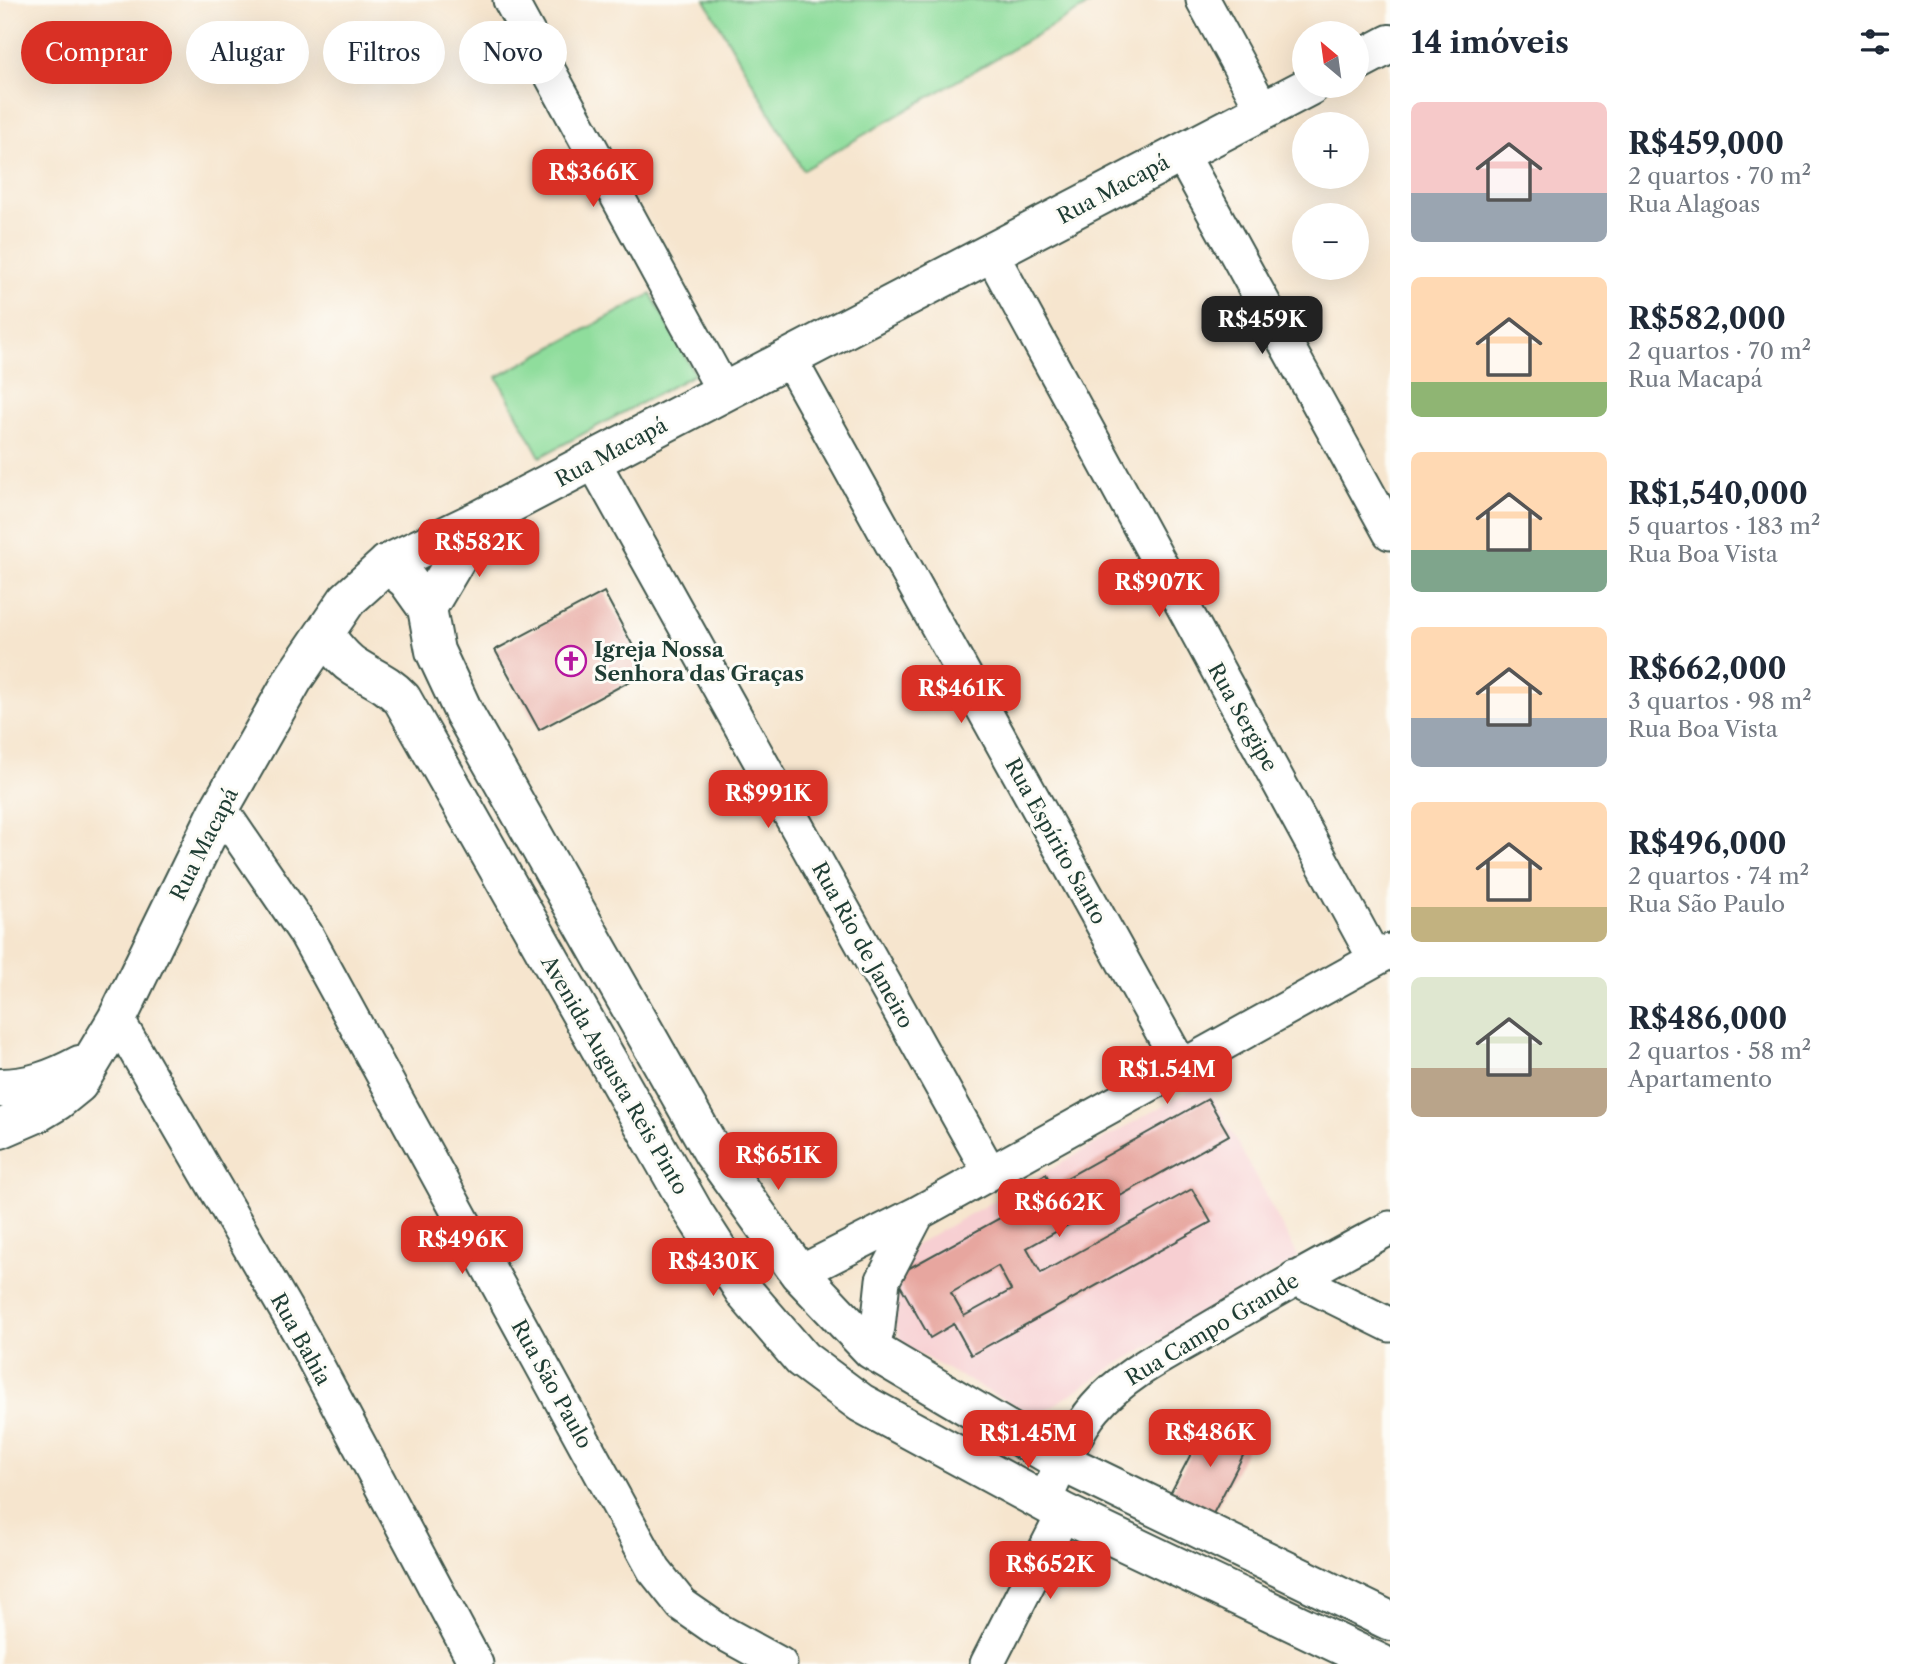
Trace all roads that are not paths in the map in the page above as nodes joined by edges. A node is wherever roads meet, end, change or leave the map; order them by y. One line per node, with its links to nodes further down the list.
1 (510, 0): 8 (street)
2 (1203, 0): 4 (street)
3 (1292, 95): 4 (street, Rua Macapá)
4 (1263, 110): 5 (street, Rua Macapá)
5 (1181, 153): 6 (street, Rua Macapá); 11 (street)
6 (991, 253): 7 (street, Rua Macapá); 16 (street, Rua Sergipe)
7 (789, 358): 8 (street, Rua Macapá); 19 (street, Rua Espírito Santo)
8 (724, 392): 9 (street, Rua Macapá)
9 (593, 461): 10 (street, Rua Macapá); 22 (street, Rua Rio de Janeiro)
10 (479, 520): 12 (street, Rua Macapá); 13 (street)
11 (1390, 533)
12 (387, 564): 13 (street); 14 (street, Rua Macapá)
13 (427, 608): 25 (street)
14 (324, 635): 15 (street, Rua Macapá); 30 (street, Avenida Augusta Reis Pinto)
15 (220, 808): 17 (street, Rua Macapá); 33 (street, Rua São Paulo)
16 (1383, 955): 19 (street)
17 (117, 1019): 18 (street, Rua Macapá); 32 (street, Rua Bahia)
18 (91, 1059): 20 (street); 21 (street, Rua Macapá)
19 (1181, 1066): 22 (street)
20 (0, 1088)
21 (0, 1129)
22 (990, 1173): 23 (street)
23 (918, 1213): 25 (street); 28 (street)
24 (1390, 1228): 26 (street, Rua Campo Grande)
25 (799, 1273): 28 (street)
26 (1295, 1278): 27 (street); 29 (street, Rua Campo Grande)
27 (1390, 1325)
28 (872, 1350): 29 (street)
29 (1062, 1462): 30 (street, Rua Campo Grande); 31 (street)
30 (1054, 1507): 34 (street, Rua Campo Grande); 35 (street, Avenida Augusta Reis Pinto)
31 (1390, 1621)
32 (476, 1664)
33 (780, 1664)
34 (987, 1664)
35 (1381, 1664)

